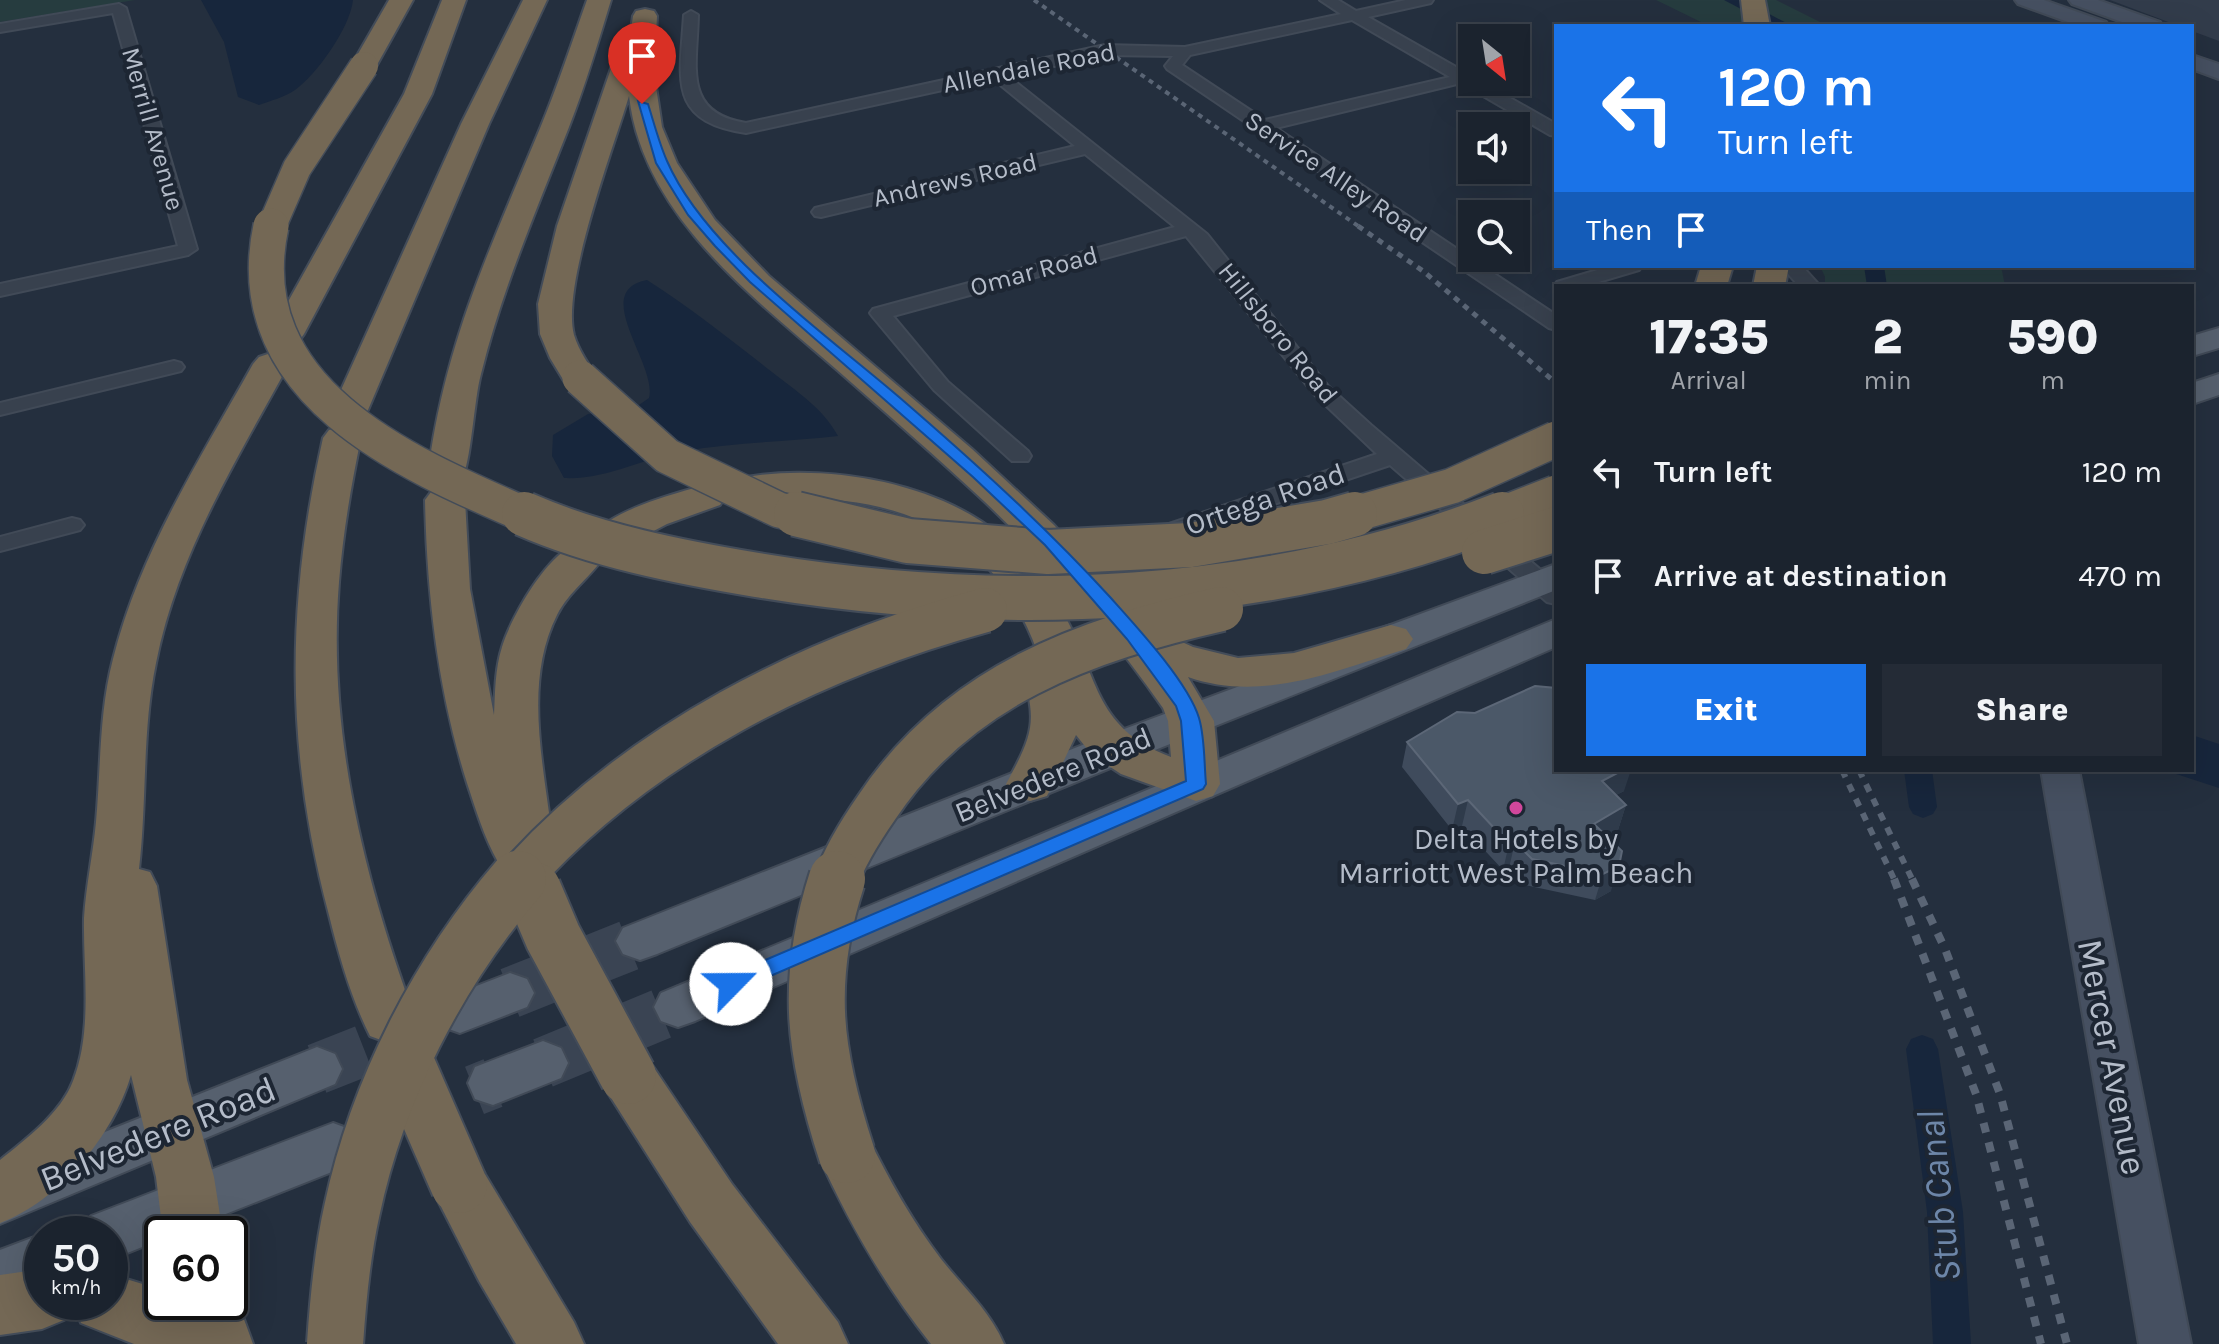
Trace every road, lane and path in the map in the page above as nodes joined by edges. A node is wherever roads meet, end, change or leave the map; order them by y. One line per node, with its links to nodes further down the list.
1 (401, 0): 51 (highway, bridge)
2 (454, 0): 66 (highway)
3 (535, 0): 27 (highway)
4 (599, 0): 67 (highway)
5 (1327, 0): 12 (street)
6 (1426, 0): 12 (street, Allendale Road)
7 (1753, 0): 13 (highway)
8 (2025, 0): 14 (street)
9 (2079, 0): 15 (street)
10 (648, 8): 47 (highway, bridge); 59 (highway)
11 (691, 15): 23 (street, Allendale Road)
12 (1355, 16): 20 (street, Allendale Road); 24 (street)
13 (1757, 24)
14 (2093, 24)
15 (2147, 24)
16 (0, 28): 38 (street, Merrill Avenue)
17 (493, 28): 27 (highway)
18 (2194, 41): 19 (street)
19 (2219, 51)
20 (1185, 52): 23 (street, Allendale Road); 28 (street, Service Alley Road)
21 (2194, 62): 22 (street)
22 (2219, 72)
23 (996, 74): 30 (street, Hillsboro Road)
24 (1458, 75)
25 (1458, 79): 28 (street)
26 (1495, 96): 29 (street)
27 (475, 124): 90 (highway, bridge)
28 (1262, 126): 39 (street, Service Alley Road)
29 (1554, 130)
30 (1089, 148): 31 (street, Andrews Road); 32 (street, Hillsboro Road)
31 (821, 212)
32 (1189, 229): 48 (street, Omar Road); 49 (street, Hillsboro Road)
33 (1625, 268): 35 (street)
34 (1792, 268): 36 (street)
35 (1571, 284)
36 (1808, 284)
37 (1554, 289): 39 (street)
38 (0, 290)
39 (1520, 299): 40 (street, Service Alley Road)
40 (1554, 323)
41 (2219, 337): 42 (main road)
42 (2194, 346)
43 (174, 367): 46 (street)
44 (2219, 384): 45 (main road)
45 (2194, 393)
46 (0, 409)
47 (1554, 440)
48 (1020, 456)
49 (1393, 456): 54 (street, Ortega Road); 57 (street, Hillsboro Road)
50 (1554, 468): 89 (highway, bridge)
51 (1554, 494)
52 (72, 525): 55 (street)
53 (1554, 530): 92 (highway, bridge)
54 (1138, 542)
55 (0, 544)
56 (1016, 574): 62 (highway); 64 (highway); 67 (highway)
57 (1550, 585): 60 (main road, Belvedere Road)
58 (1554, 633): 65 (main road, Belvedere Road)
59 (1134, 635): 60 (highway); 61 (highway)
60 (1391, 639): 61 (main road, Belvedere Road)
61 (1191, 721): 62 (main road, Belvedere Road); 65 (highway)
62 (1115, 749): 64 (main road, Belvedere Road); 65 (highway)
63 (2060, 772): 86 (street, Mercer Avenue)
64 (1030, 784): 68 (main road, Belvedere Road)
65 (1196, 784): 70 (main road, Belvedere Road)
66 (120, 821): 75 (highway); 77 (highway)
67 (527, 866): 91 (highway, bridge)
68 (640, 941)
69 (510, 993): 71 (main road)
70 (678, 1007)
71 (460, 1013)
72 (543, 1063): 74 (main road)
73 (317, 1069): 75 (main road, Belvedere Road)
74 (493, 1083)
75 (170, 1128): 77 (main road, Belvedere Road); 78 (highway)
76 (333, 1147): 79 (main road)
77 (0, 1198)
78 (192, 1216)
79 (196, 1216)
80 (24, 1267): 81 (main road)
81 (0, 1277)
82 (24, 1302): 83 (highway)
83 (0, 1305)
84 (128, 1309): 87 (highway)
85 (214, 1320): 88 (highway)
86 (2175, 1341)
87 (178, 1344)
88 (221, 1344)
89 (335, 1344)
90 (552, 1344)
91 (816, 1344)
92 (972, 1344)

